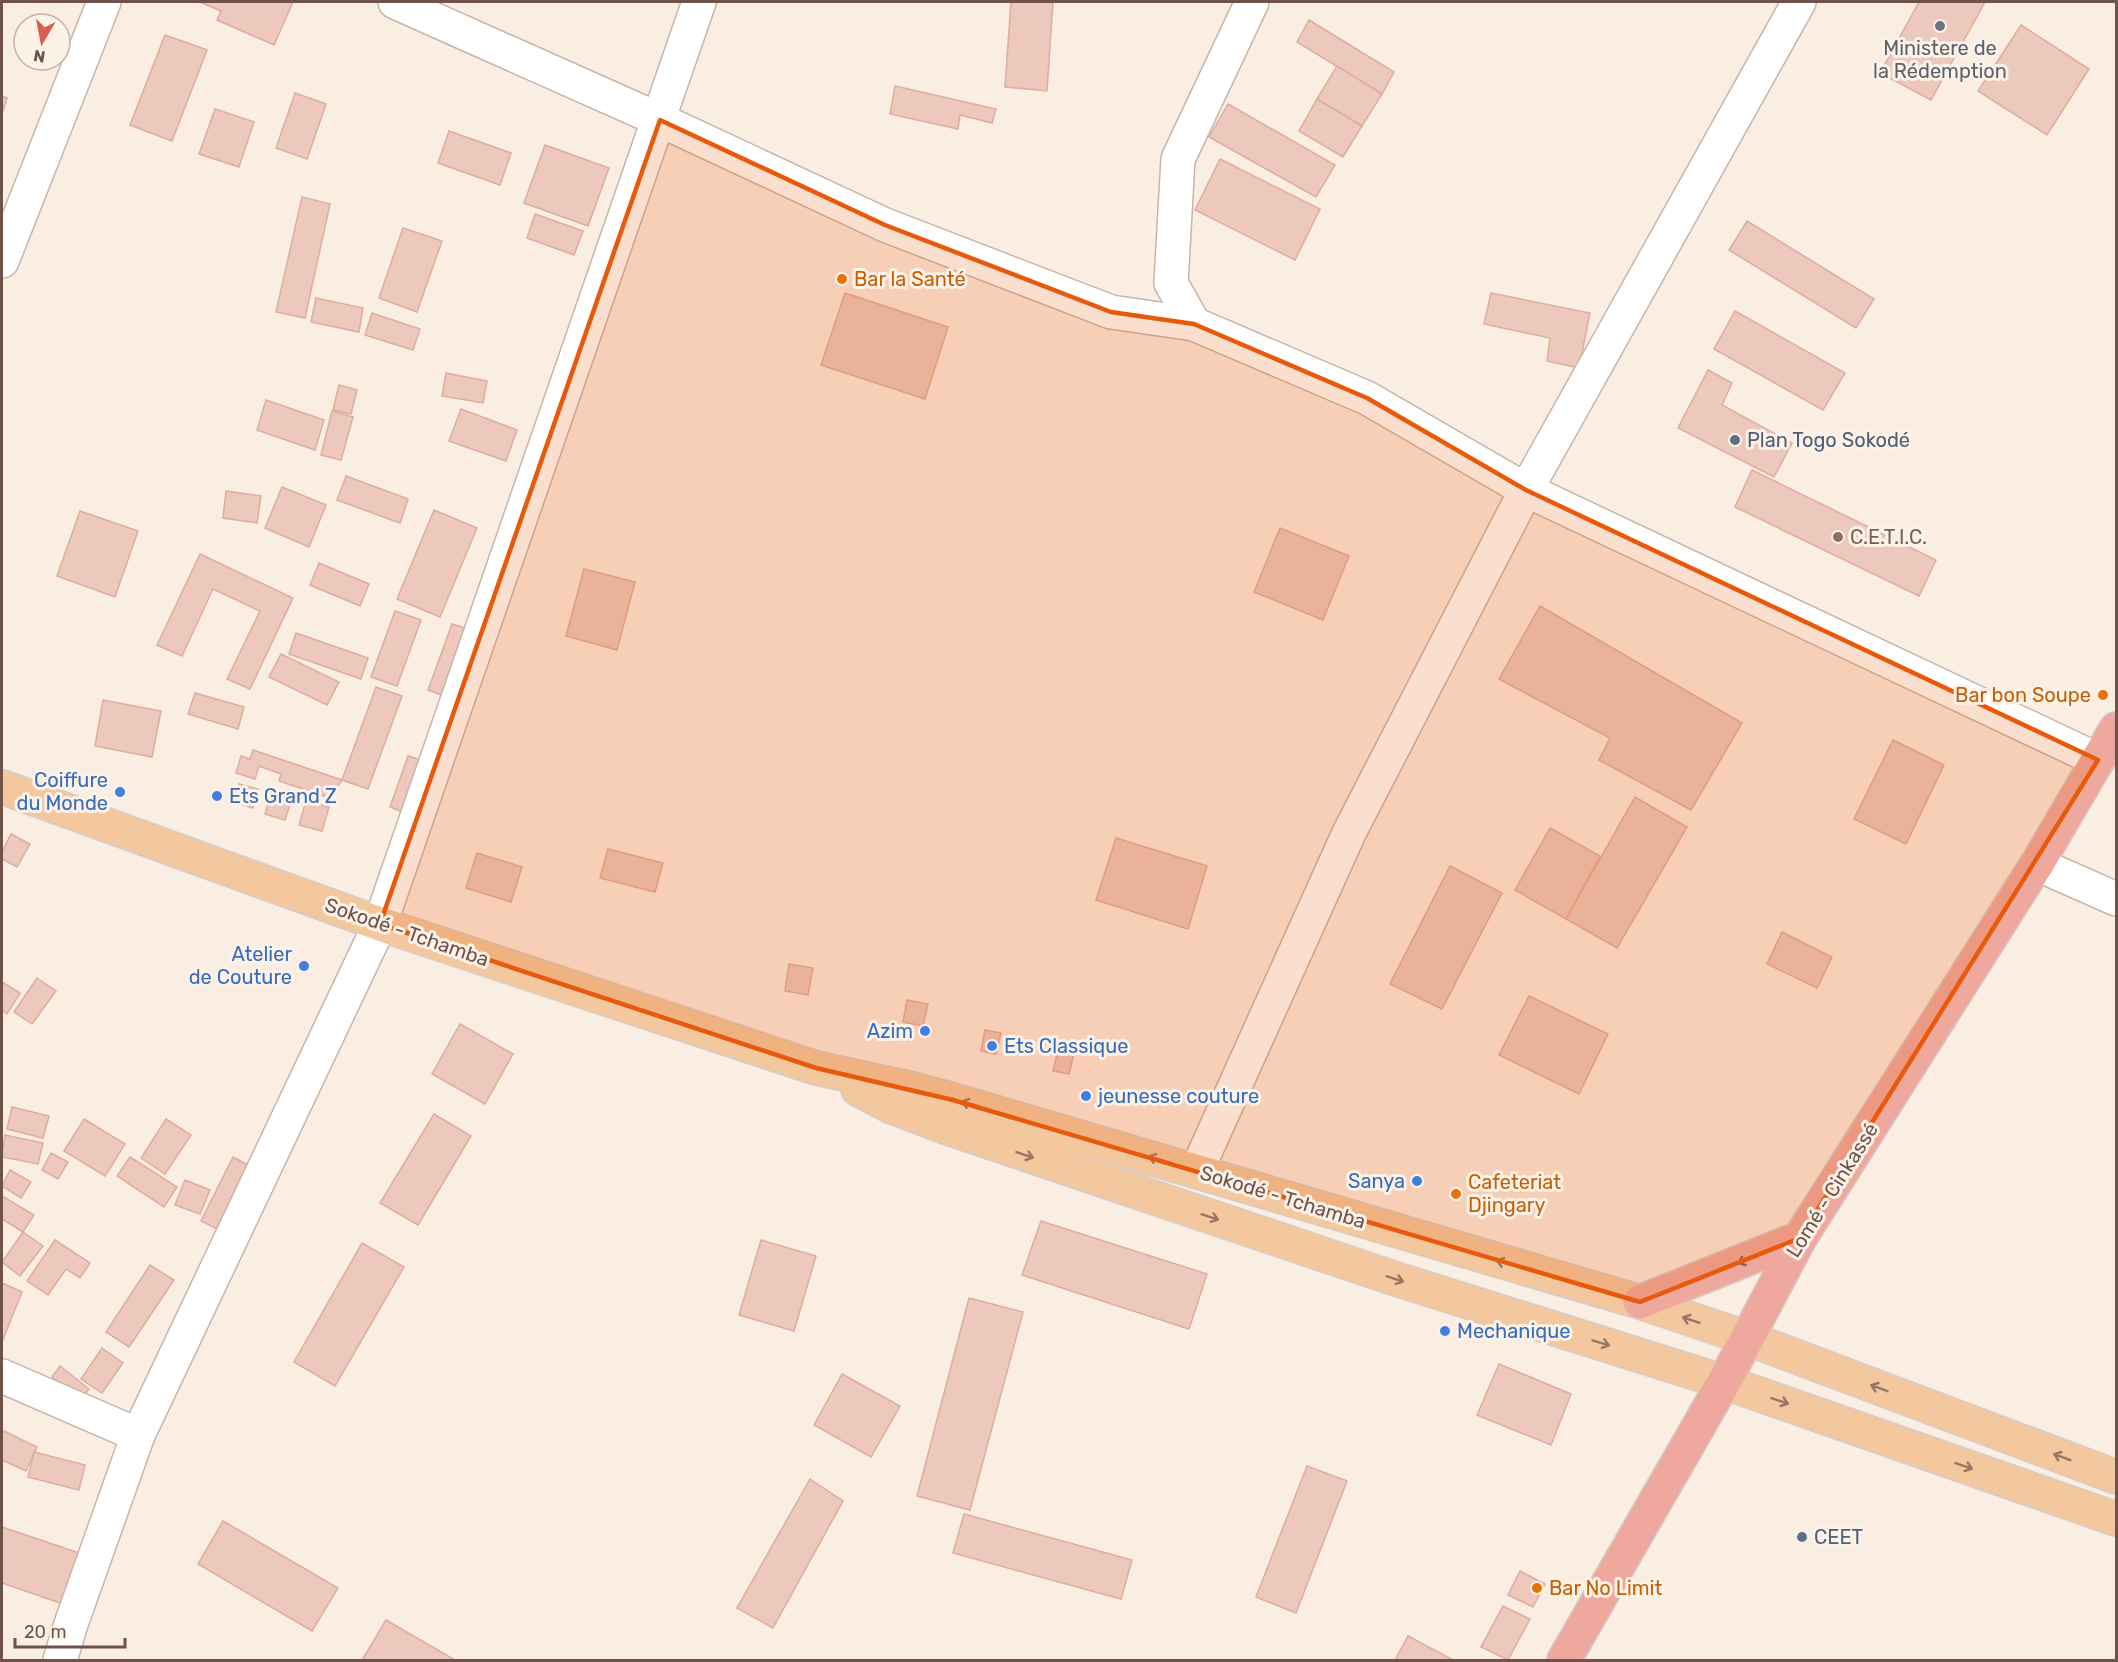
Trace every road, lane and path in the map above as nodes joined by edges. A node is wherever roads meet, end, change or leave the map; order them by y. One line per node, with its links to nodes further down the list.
1 (104, 2): 7 (street)
2 (395, 2): 6 (street)
3 (699, 2): 6 (street)
4 (1252, 2): 8 (street)
5 (1799, 2): 9 (street)
6 (660, 120): 8 (street); 15 (street)
7 (2, 261)
8 (1194, 324): 9 (street)
9 (1526, 490): 11 (street); 17 (street)
10 (2116, 729): 11 (highway, Lomé - Cinkassé)
11 (2098, 760): 13 (highway, Lomé - Cinkassé)
12 (2, 786): 15 (main road, Sokodé - Tchamba)
13 (2037, 864): 14 (street); 18 (highway, Lomé - Cinkassé)
14 (2116, 899)
15 (380, 924): 16 (main road, Sokodé - Tchamba); 23 (street)
16 (816, 1068): 17 (main road, Sokodé - Tchamba, one-way to 16); 22 (main road, Sokodé - Tchamba, one-way to 22)
17 (1197, 1170): 19 (main road, Sokodé - Tchamba, one-way to 17)
18 (1800, 1238): 19 (highway, one-way to 19); 20 (highway, Lomé - Cinkassé)
19 (1640, 1302): 20 (main road, Sokodé - Tchamba, one-way to 19)
20 (1747, 1338): 22 (highway, Lomé - Cinkassé); 24 (main road, Sokodé - Tchamba, one-way to 20)
21 (2, 1376): 23 (street)
22 (1724, 1382): 25 (main road, Sokodé - Tchamba, one-way to 25); 27 (highway, Lomé - Cinkassé)
23 (138, 1435): 26 (street)
24 (2116, 1477)
25 (2116, 1519)
26 (60, 1660)
27 (1564, 1660)

